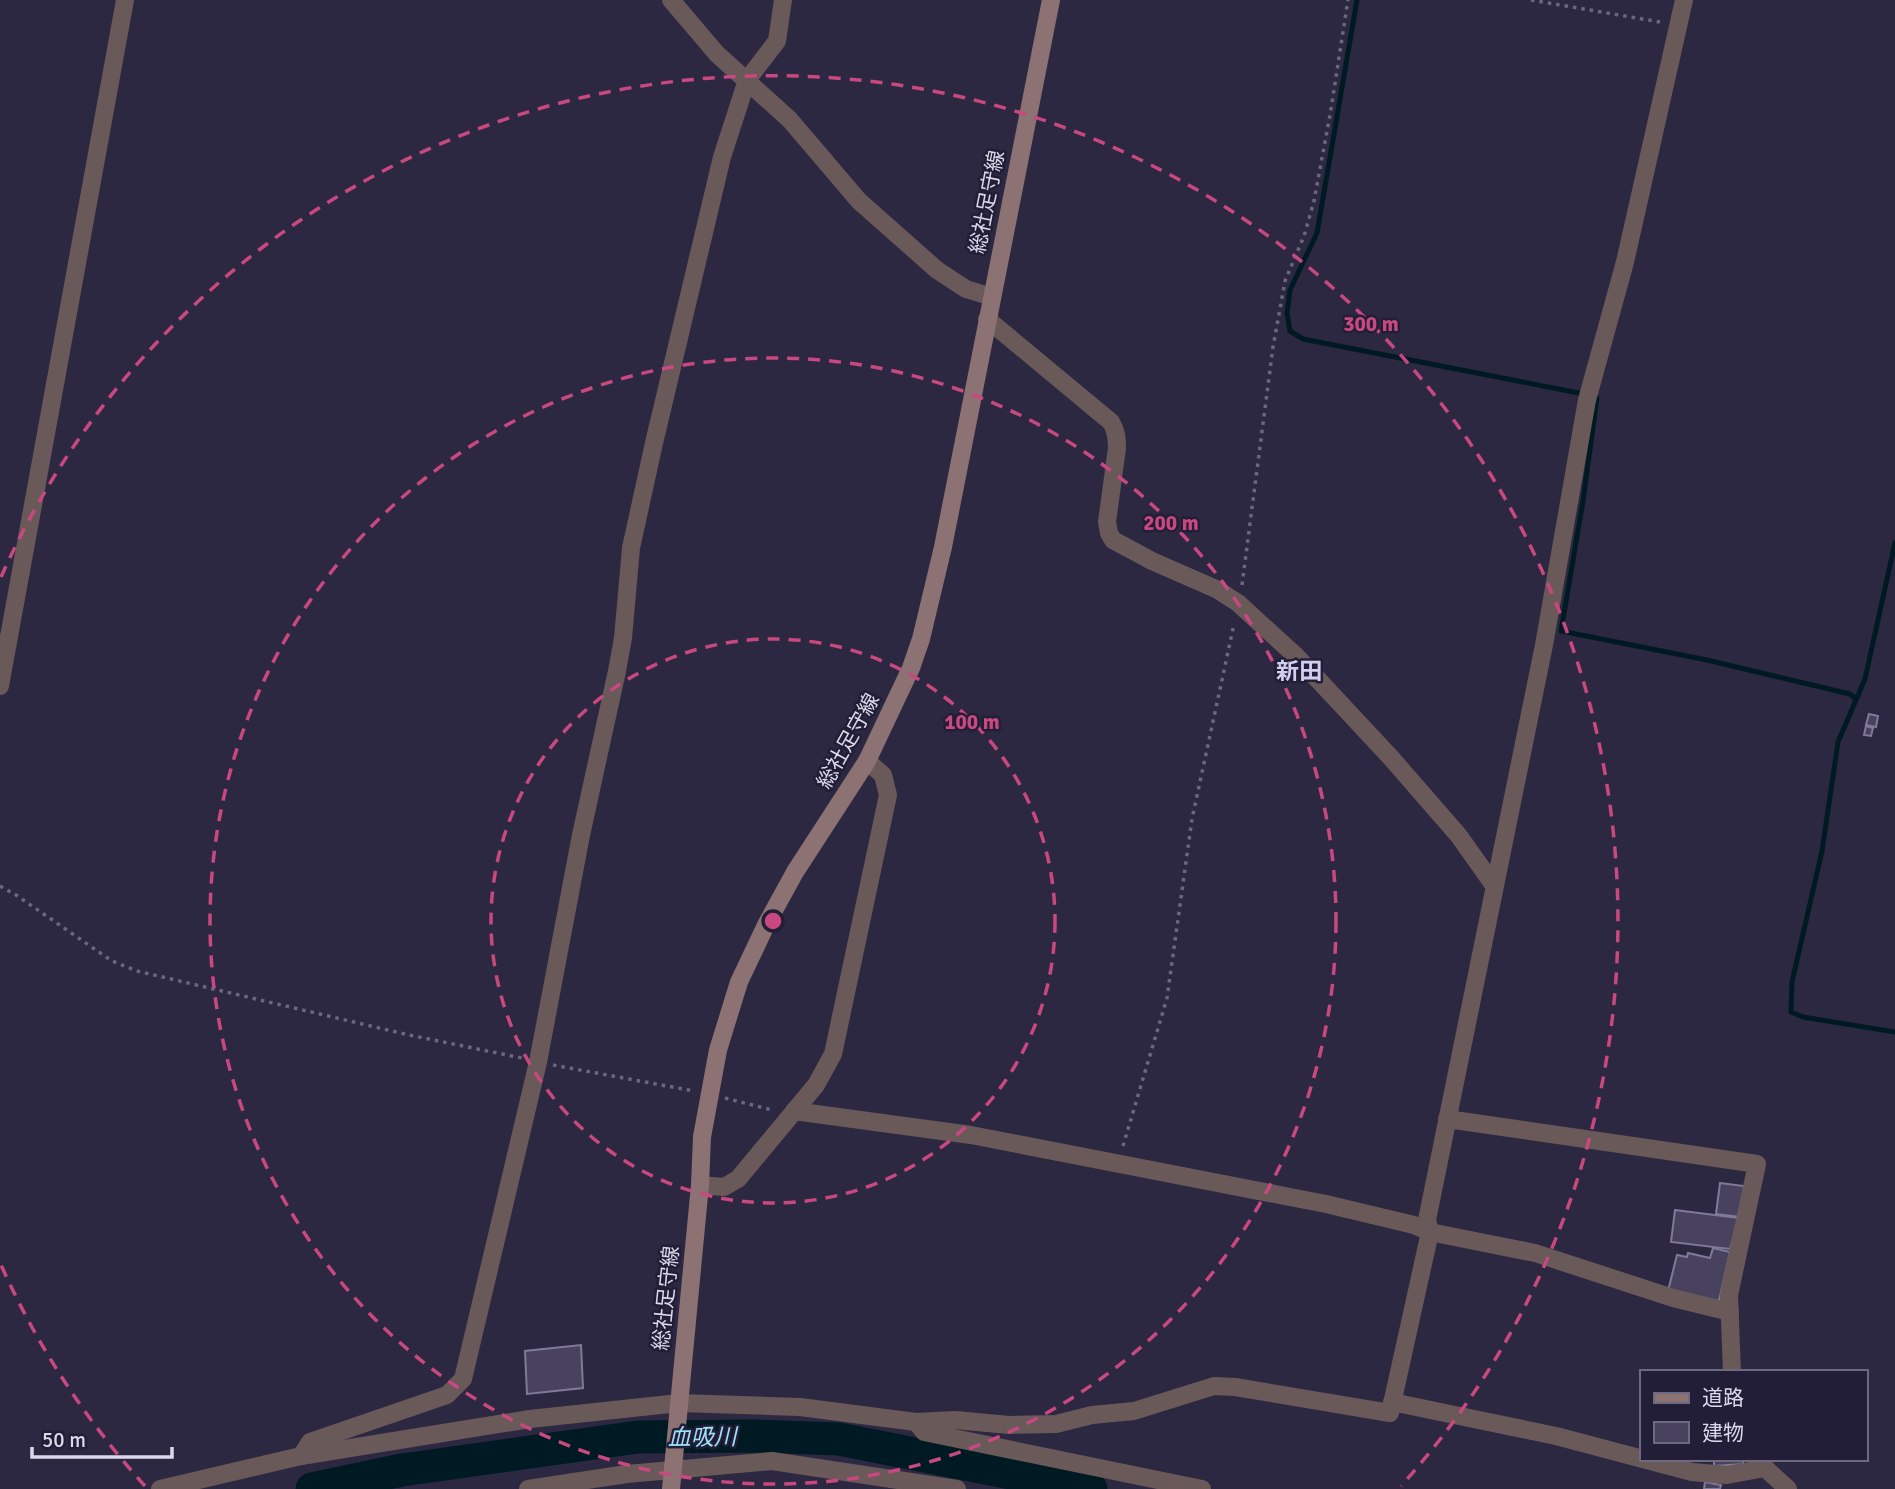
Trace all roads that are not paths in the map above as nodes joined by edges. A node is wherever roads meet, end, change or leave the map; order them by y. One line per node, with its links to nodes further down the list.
1 (125, 0): 9 (street)
2 (671, 0): 6 (street)
3 (783, 0): 6 (street)
4 (1051, 0): 7 (main road, 総社足守線)
5 (1684, 0): 11 (street)
6 (747, 80): 7 (street); 21 (street)
7 (992, 296): 8 (main road, 総社足守線)
8 (987, 319): 10 (main road, 総社足守線); 11 (street)
9 (0, 686)
10 (867, 761): 12 (street); 14 (main road, 総社足守線)
11 (1493, 884): 13 (street)
12 (793, 1113): 14 (street); 15 (street)
13 (1447, 1119): 15 (street); 16 (street)
14 (700, 1185): 19 (main road, 総社足守線)
15 (1430, 1232): 16 (street); 18 (street)
16 (1730, 1312): 17 (street)
17 (1732, 1370)
18 (1392, 1402): 20 (street); 22 (street)
19 (678, 1409): 20 (street); 21 (street); 24 (main road, 総社足守線)
20 (916, 1422): 30 (street)
21 (302, 1456): 26 (street)
22 (1640, 1458)
23 (1650, 1461): 25 (street)
24 (673, 1464): 27 (street); 28 (main road, 総社足守線); 29 (street)
25 (1763, 1464): 31 (street)
26 (160, 1489)
27 (528, 1489)
28 (671, 1489)
29 (957, 1489)
30 (1202, 1489)
31 (1788, 1489)

